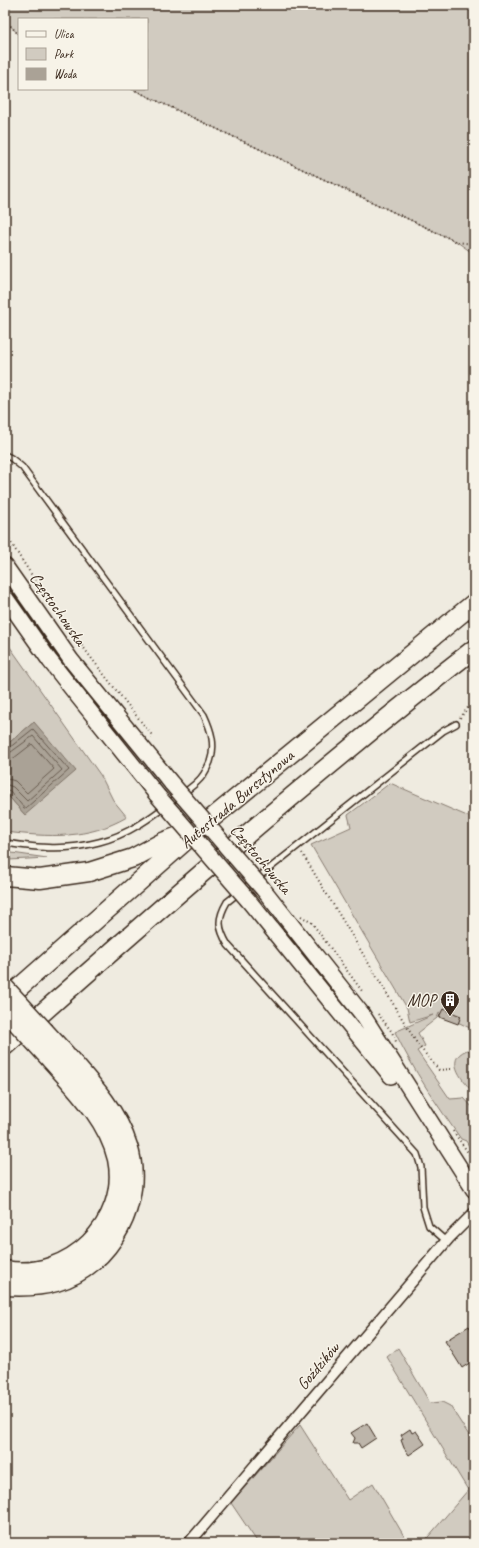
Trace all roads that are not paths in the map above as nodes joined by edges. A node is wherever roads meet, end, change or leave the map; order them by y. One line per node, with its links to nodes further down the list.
1 (5, 455): 8 (lane)
2 (5, 566): 15 (main road, Częstochowska, bridge)
3 (5, 597): 15 (main road, Częstochowska, bridge)
4 (474, 603): 7 (highway, Autostrada Bursztynowa)
5 (474, 649): 13 (highway, Autostrada Bursztynowa)
6 (456, 724): 18 (lane)
7 (200, 828): 9 (highway); 11 (highway, Autostrada Bursztynowa)
8 (5, 843)
9 (5, 876)
10 (5, 988): 14 (highway, bridge)
11 (5, 1000)
12 (5, 1010): 14 (highway, bridge)
13 (5, 1046)
14 (56, 1054): 19 (highway); 20 (highway)
15 (434, 1127): 16 (main road, Częstochowska)
16 (474, 1188)
17 (474, 1213): 18 (street, Goździków)
18 (446, 1241): 21 (street, Goździków)
19 (5, 1270)
20 (5, 1286)
21 (189, 1543)

